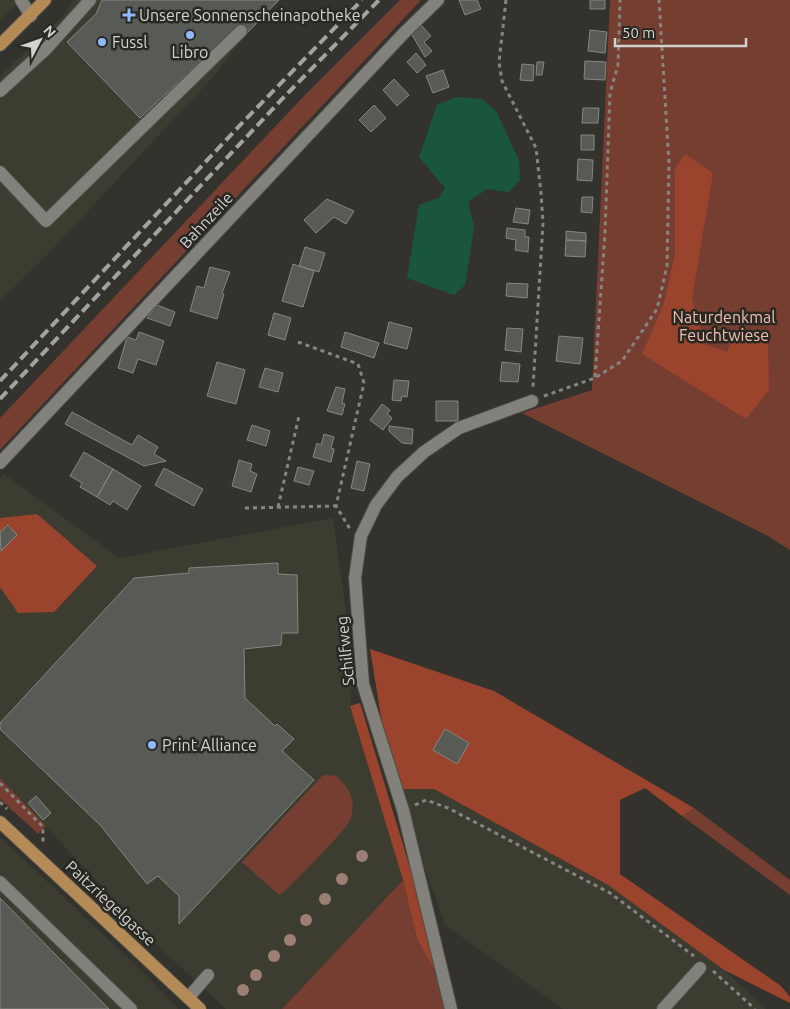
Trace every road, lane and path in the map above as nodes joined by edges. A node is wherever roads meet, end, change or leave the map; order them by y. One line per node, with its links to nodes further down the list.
1 (21, 0): 8 (street)
2 (45, 0): 8 (main road)
3 (90, 0): 11 (street)
4 (438, 0): 17 (street, Bahnzeile)
5 (506, 0): 15 (path)
6 (620, 0): 14 (path)
7 (659, 0): 14 (path)
8 (31, 16): 10 (main road)
9 (241, 31): 12 (street)
10 (0, 45)
11 (0, 91)
12 (0, 172)
13 (298, 342): 18 (path)
14 (595, 378): 15 (path)
15 (532, 401): 21 (street, Schilfweg)
16 (299, 416): 19 (path)
17 (0, 463)
18 (336, 506): 19 (path); 21 (path)
19 (278, 507): 20 (path)
20 (246, 508)
21 (361, 536): 23 (street, Schilfweg)
22 (0, 783): 25 (path)
23 (403, 810): 27 (path); 32 (street, Schilfweg)
24 (0, 822): 29 (main road, Paitzriegelgasse)
25 (43, 842)
26 (0, 882): 30 (street)
27 (703, 965): 33 (street); 34 (path)
28 (208, 976): 29 (street)
29 (188, 998): 31 (main road, Paitzriegelgasse)
30 (130, 1009)
31 (200, 1009)
32 (451, 1009)
33 (663, 1009)
34 (755, 1009)

